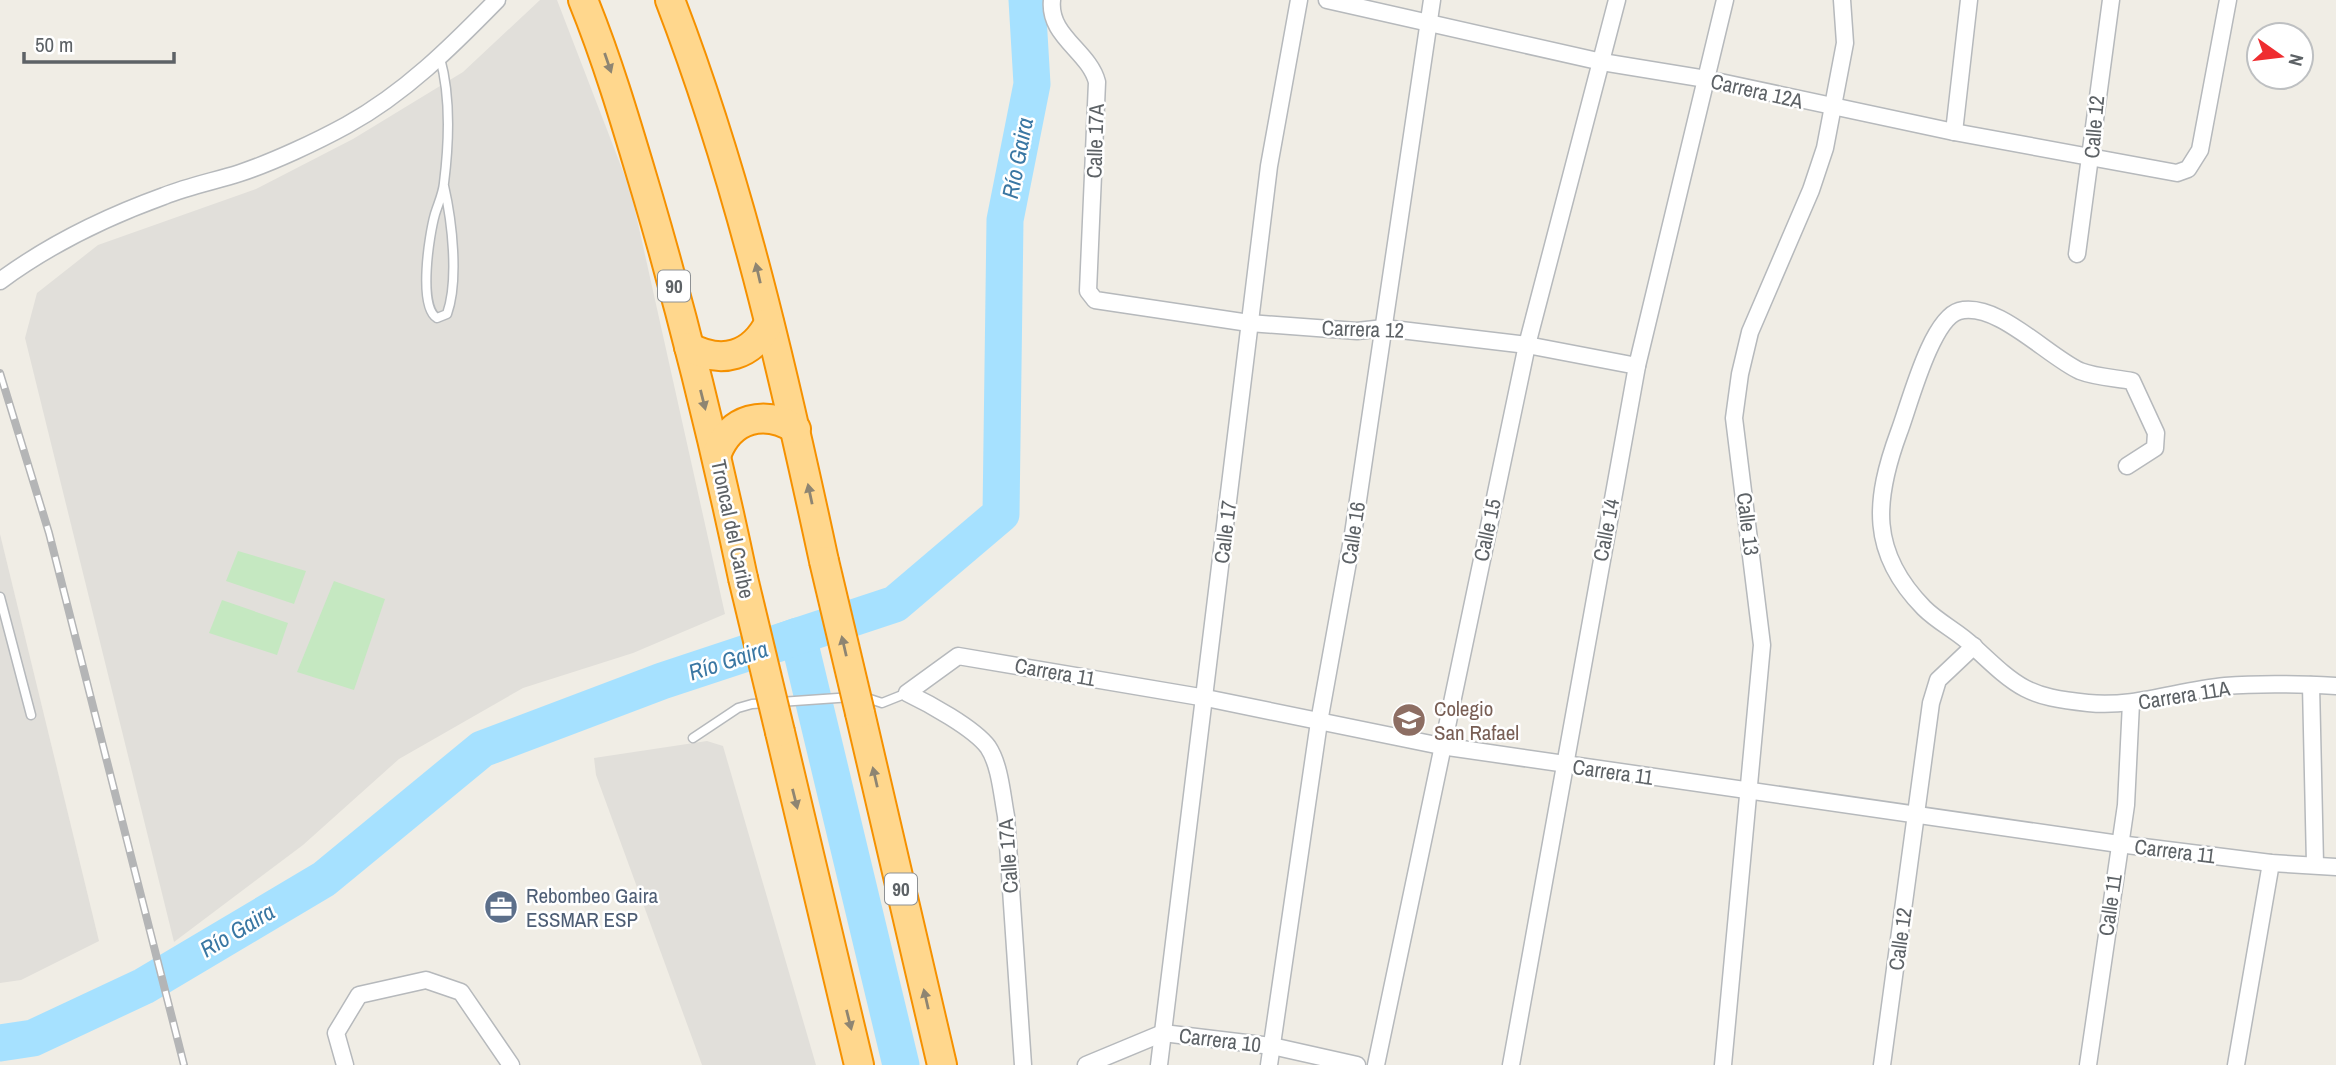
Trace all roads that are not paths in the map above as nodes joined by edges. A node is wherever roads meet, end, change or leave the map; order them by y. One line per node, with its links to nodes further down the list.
1 (497, 0): 16 (street)
2 (583, 0): 31 (highway, Troncal del Caribe / 90, one-way to 31)
3 (670, 0): 22 (highway, 90)
4 (690, 0): 22 (highway)
5 (1052, 0): 26 (street, Calle 17A)
6 (1299, 0): 28 (street, Calle 17)
7 (1327, 0): 15 (street, Carrera 12A)
8 (1432, 0): 15 (street, Calle 16)
9 (1617, 0): 17 (street, Calle 15)
10 (1725, 0): 18 (street, Calle 14)
11 (1842, 0): 19 (street, Calle 13)
12 (1969, 0): 20 (street)
13 (2111, 0): 21 (street, Calle 12)
14 (2228, 0): 21 (street, Carrera 12A)
15 (1428, 22): 17 (street, Carrera 12A); 29 (street, Calle 16)
16 (440, 58): 23 (lane); 25 (street)
17 (1602, 62): 18 (street, Carrera 12A); 30 (street, Calle 15)
18 (1706, 79): 19 (street, Carrera 12A); 32 (street, Calle 14)
19 (1835, 108): 20 (street, Carrera 12A); 48 (street, Calle 13)
20 (1954, 132): 21 (street, Carrera 12A)
21 (2092, 158): 24 (street, Calle 12)
22 (732, 175): 27 (highway, 90, one-way to 22)
23 (444, 186): 23 (lane)
24 (2077, 254)
25 (0, 281)
26 (1090, 296): 28 (street, Carrera 12)
27 (769, 323): 31 (highway); 33 (highway, 90)
28 (1249, 323): 29 (street, Carrera 12); 41 (street, Calle 17)
29 (1384, 328): 30 (street, Carrera 12); 44 (street, Calle 16)
30 (1527, 345): 32 (street, Carrera 12); 46 (street, Calle 15)
31 (690, 347): 34 (highway, Troncal del Caribe / 90, one-way to 34)
32 (1637, 366): 47 (street, Calle 14)
33 (796, 429): 34 (highway); 59 (highway, 90, one-way to 33, bridge)
34 (717, 453): 58 (highway, Troncal del Caribe / 90, one-way to 58, bridge)
35 (2127, 466): 37 (street)
36 (0, 597): 43 (lane)
37 (1974, 646): 42 (street, Carrera 11A); 49 (street, Calle 12)
38 (2311, 685): 39 (street, Carrera 11A); 42 (street, Carrera 11A); 52 (street)
39 (2336, 686)
40 (907, 693): 41 (street, Carrera 11); 45 (lane); 60 (street, Calle 17A)
41 (1206, 698): 44 (street, Carrera 11); 54 (street, Calle 17)
42 (2131, 703): 50 (street, Calle 11)
43 (31, 715)
44 (1319, 722): 46 (street, Carrera 11); 55 (street, Calle 16)
45 (693, 738)
46 (1441, 746): 47 (street, Carrera 11); 65 (street, Calle 15)
47 (1563, 765): 48 (street, Carrera 11); 66 (street, Calle 14)
48 (1750, 788): 49 (street, Carrera 11); 67 (street, Calle 13)
49 (1916, 814): 50 (street, Carrera 11); 68 (street, Calle 12)
50 (2119, 844): 51 (street, Carrera 11); 69 (street, Calle 11)
51 (2271, 863): 52 (street, Carrera 11); 70 (street)
52 (2315, 864): 53 (street, Carrera 11)
53 (2336, 867)
54 (1163, 1034): 55 (street, Carrera 10); 61 (street, Carrera 10); 62 (street, Calle 17)
55 (1272, 1046): 63 (street, Calle 16); 64 (street, Carrera 10)
56 (345, 1065): 57 (street)
57 (511, 1065)
58 (859, 1065)
59 (942, 1065)
60 (1023, 1065)
61 (1086, 1065)
62 (1159, 1065)
63 (1269, 1065)
64 (1357, 1065)
65 (1376, 1065)
66 (1511, 1065)
67 (1723, 1065)
68 (1882, 1065)
69 (2088, 1065)
70 (2236, 1065)

